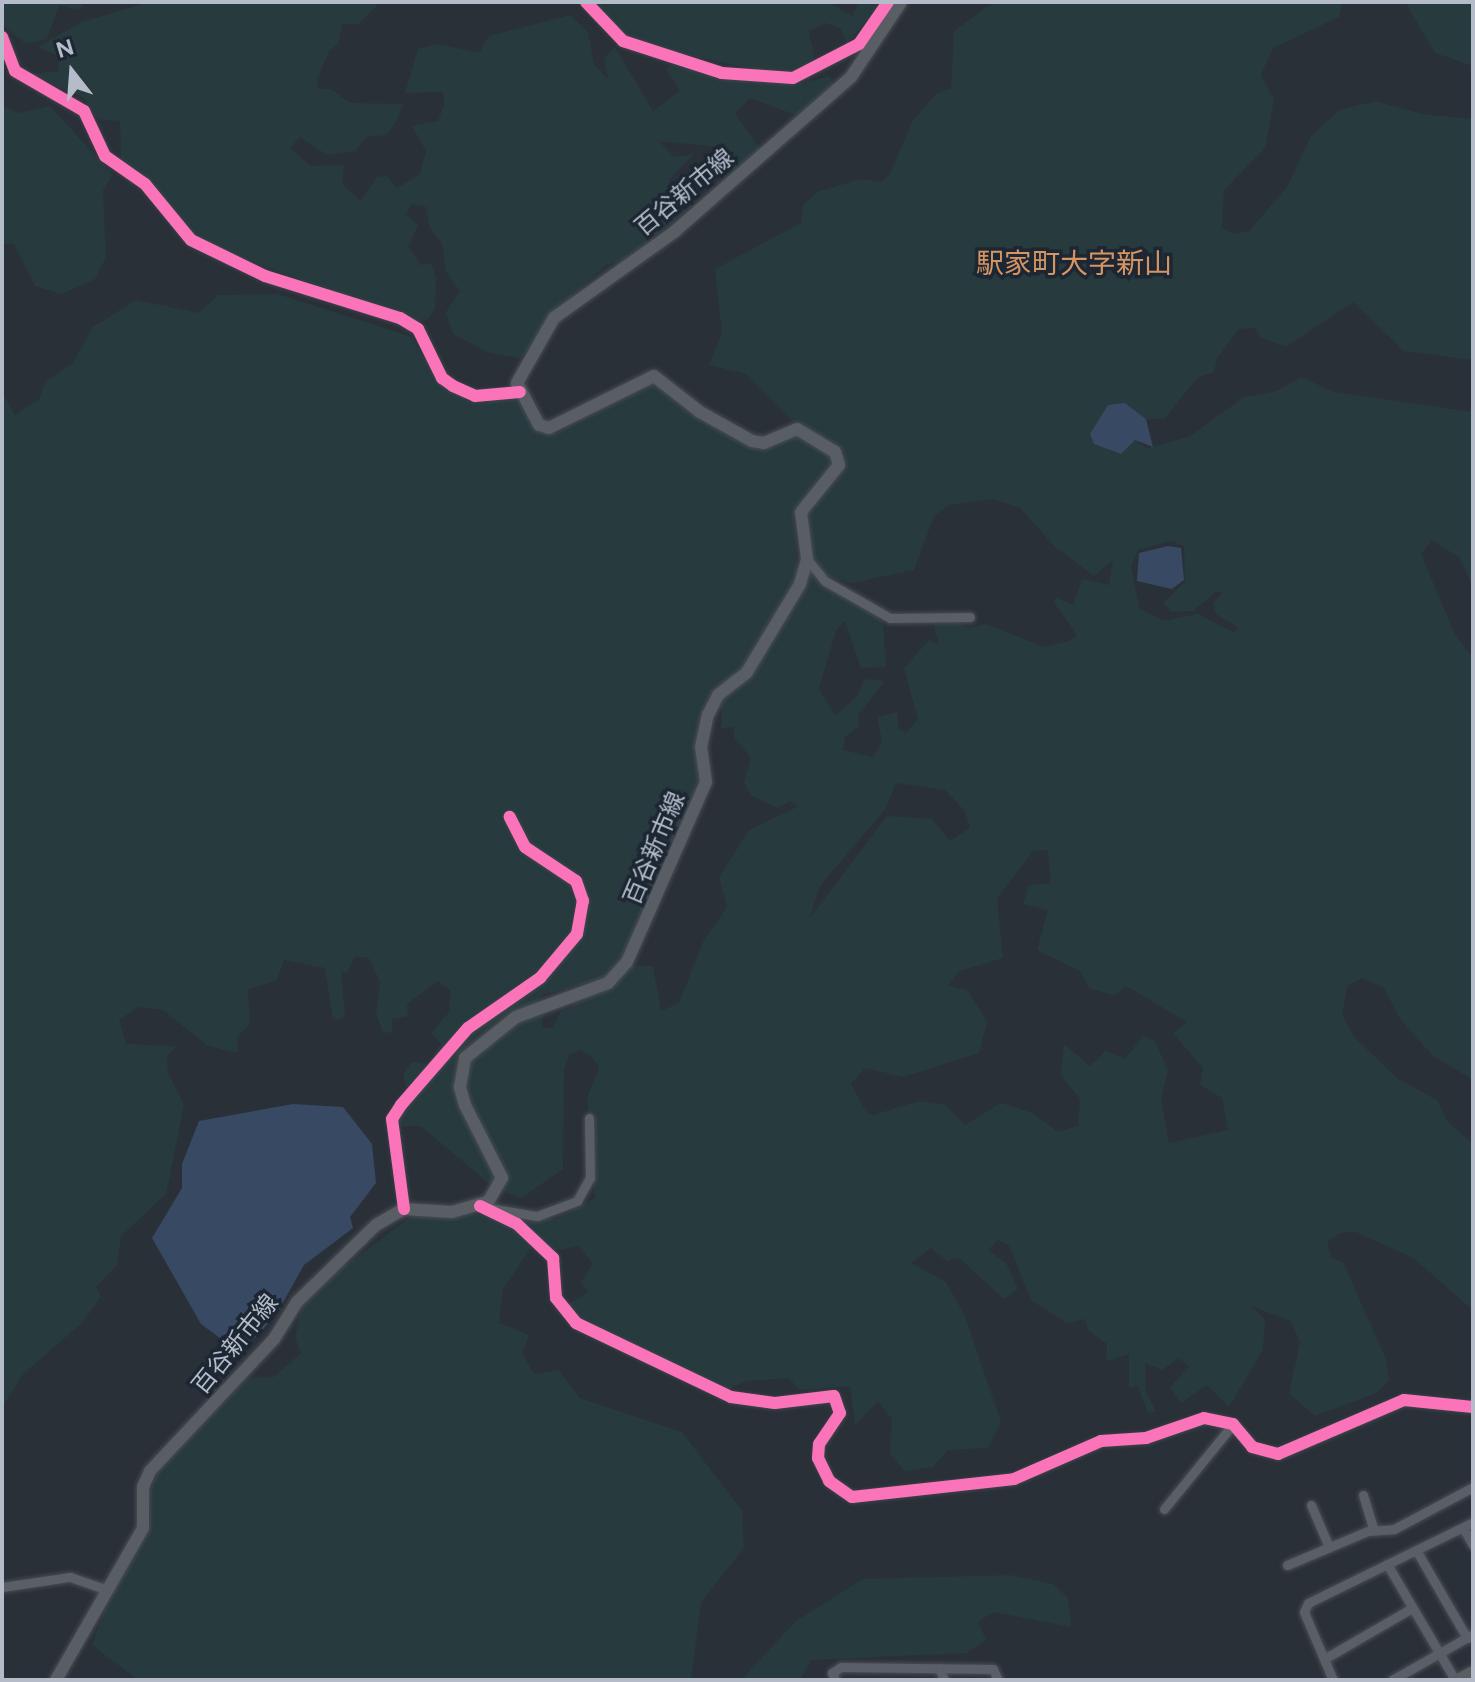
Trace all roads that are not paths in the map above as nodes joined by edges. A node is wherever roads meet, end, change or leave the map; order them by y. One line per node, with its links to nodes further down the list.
1 (586, 2): 2 (street)
2 (888, 2)
3 (901, 2): 5 (main road, 百谷新市線)
4 (2, 37): 5 (street)
5 (520, 392): 6 (main road)
6 (807, 559): 7 (street); 10 (main road, 百谷新市線)
7 (970, 617)
8 (510, 817): 11 (street)
9 (589, 1118): 10 (street)
10 (480, 1206): 11 (main road); 13 (street)
11 (404, 1209): 27 (main road, 百谷新市線)
12 (1473, 1407): 13 (street)
13 (1233, 1424): 17 (street)
14 (1473, 1487): 20 (street)
15 (1363, 1495): 20 (street)
16 (1311, 1505): 22 (street)
17 (1164, 1509)
18 (1473, 1522): 19 (street)
19 (1463, 1528): 21 (street); 23 (street)
20 (1374, 1530): 22 (street)
21 (1473, 1545)
22 (1329, 1547): 25 (street)
23 (1416, 1550): 24 (street); 29 (street)
24 (1387, 1564): 28 (street); 31 (street)
25 (1287, 1565)
26 (2, 1587): 27 (street)
27 (108, 1590): 34 (main road, 百谷新市線)
28 (1412, 1608): 30 (street); 31 (street)
29 (1470, 1636): 30 (street)
30 (1439, 1654): 39 (street); 40 (street)
31 (1324, 1659): 38 (street)
32 (939, 1668): 35 (street); 36 (street); 37 (street)
33 (1473, 1672): 40 (main road)
34 (56, 1680)
35 (835, 1680)
36 (944, 1680)
37 (998, 1680)
38 (1333, 1680)
39 (1392, 1680)
40 (1457, 1680)

